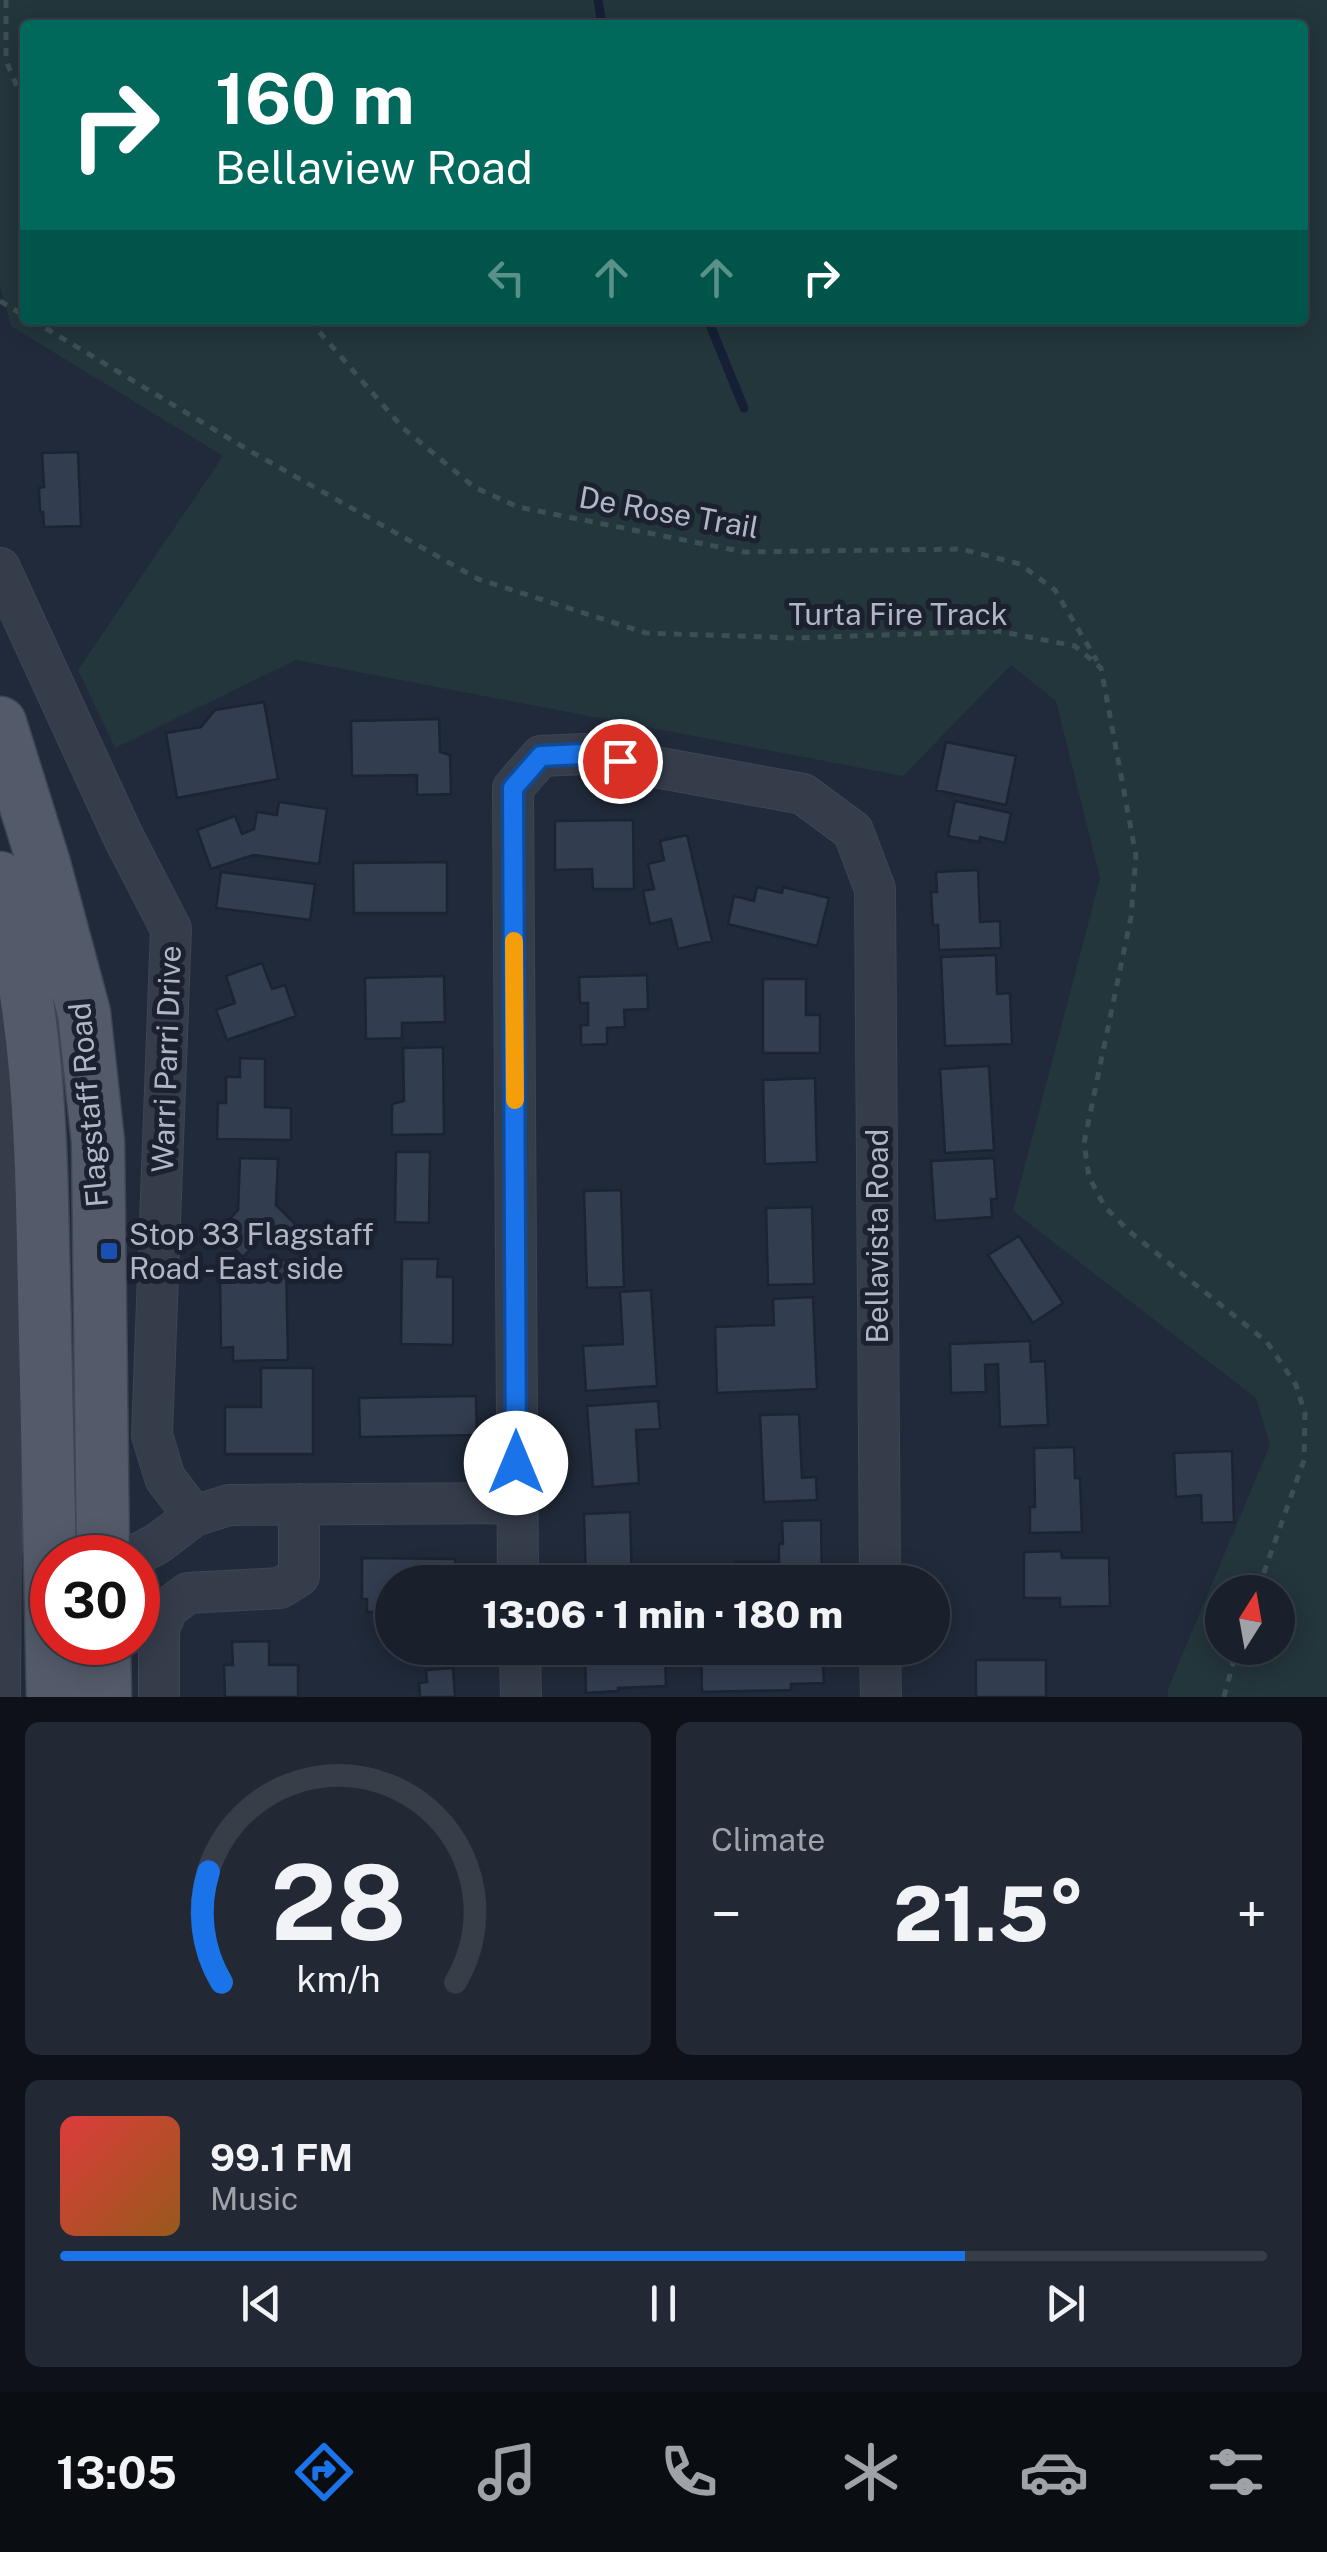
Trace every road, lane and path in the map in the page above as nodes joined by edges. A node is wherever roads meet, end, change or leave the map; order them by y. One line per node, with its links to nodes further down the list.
1 (6, 0): 2 (path)
2 (20, 93)
3 (40, 325): 6 (path, Turta Fire Track)
4 (314, 325): 6 (path, De Rose Trail)
5 (0, 568): 12 (street, Warri Parri Drive)
6 (1100, 668): 18 (path)
7 (0, 723): 14 (main road, Flagstaff Road)
8 (0, 878): 13 (main road, Flagstaff Road)
9 (0, 940): 24 (street)
10 (516, 1503): 11 (street); 16 (street); 17 (street, Bellavista Road)
11 (299, 1504): 12 (street); 27 (street)
12 (194, 1516): 15 (street)
13 (50, 1535)
14 (103, 1535)
15 (160, 1542)
16 (518, 1565)
17 (880, 1565)
18 (1263, 1575)
19 (52, 1665): 25 (main road, Flagstaff Road)
20 (104, 1665): 26 (main road)
21 (520, 1665): 28 (street)
22 (880, 1665): 29 (street)
23 (1232, 1665): 30 (path)
24 (0, 1697)
25 (52, 1697)
26 (105, 1697)
27 (160, 1697)
28 (521, 1697)
29 (881, 1697)
30 (1224, 1697)

